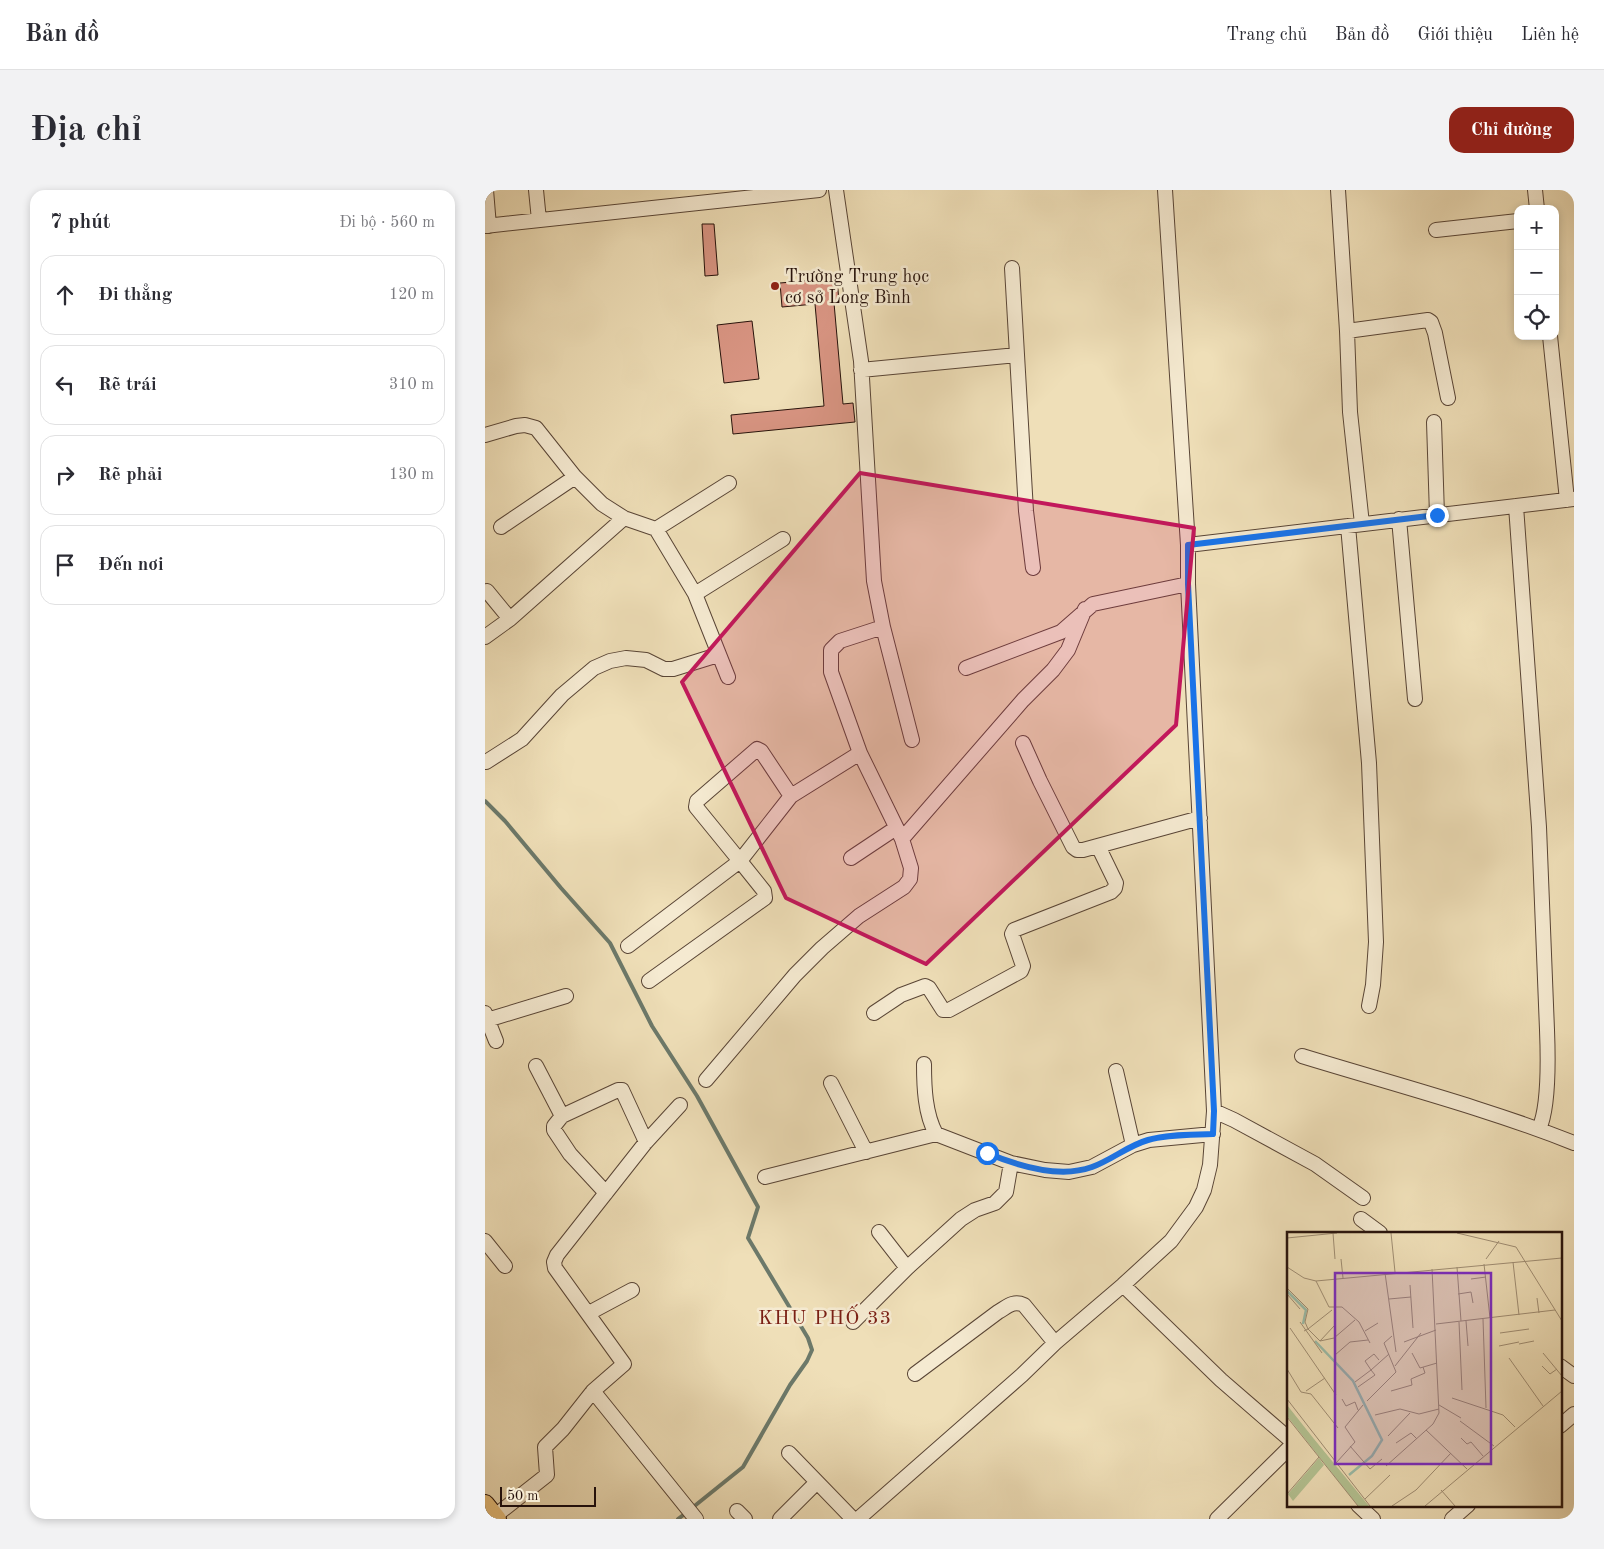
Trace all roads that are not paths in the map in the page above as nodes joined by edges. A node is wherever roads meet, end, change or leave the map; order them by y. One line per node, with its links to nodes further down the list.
1 (486, 190): 11 (street)
2 (536, 190): 9 (street)
3 (819, 190): 9 (street)
4 (836, 190): 17 (street)
5 (1165, 190): 32 (street)
6 (1338, 190): 14 (street)
7 (1535, 190): 8 (street)
8 (1537, 205)
9 (539, 220): 11 (street)
10 (1514, 221): 12 (street)
11 (487, 226)
12 (1436, 230)
13 (1012, 268): 16 (street)
14 (1347, 330): 18 (street); 28 (street)
15 (1551, 340): 23 (street)
16 (1017, 355): 17 (street); 33 (street)
17 (861, 370): 39 (street)
18 (1448, 398)
19 (1434, 422): 25 (street)
20 (485, 435): 21 (street)
21 (575, 476): 26 (street); 29 (street)
22 (729, 483): 30 (street)
23 (1571, 499): 24 (street)
24 (1516, 506): 25 (street); 71 (street)
25 (1437, 515): 27 (street)
26 (625, 518): 30 (street); 38 (street)
27 (1399, 519): 28 (street); 44 (street)
28 (1355, 525): 32 (street); 58 (street)
29 (501, 527)
30 (656, 529): 36 (street)
31 (783, 539): 36 (street)
32 (1188, 545): 34 (street)
33 (1033, 568)
34 (1188, 584): 37 (street); 50 (street)
35 (487, 591): 38 (street)
36 (695, 594): 41 (street)
37 (1085, 608): 42 (street); 51 (street)
38 (509, 619): 40 (street)
39 (883, 627): 45 (street); 47 (street)
40 (485, 637)
41 (718, 655): 43 (street); 48 (street)
42 (966, 668)
43 (728, 677)
44 (1415, 699)
45 (912, 740)
46 (1023, 743): 52 (street)
47 (860, 753): 49 (street); 51 (street)
48 (487, 762)
49 (791, 796): 54 (street); 54 (street)
50 (1200, 818): 52 (street); 69 (street)
51 (899, 834): 53 (street); 66 (street)
52 (1098, 846): 59 (street)
53 (851, 858)
54 (740, 861): 55 (street); 56 (street)
55 (628, 946)
56 (649, 981)
57 (566, 996): 60 (street)
58 (1369, 1006)
59 (875, 1013)
60 (486, 1017): 61 (street)
61 (496, 1041)
62 (1302, 1056): 71 (street)
63 (924, 1064): 72 (street)
64 (536, 1066): 70 (street)
65 (1116, 1071): 76 (street)
66 (706, 1080)
67 (831, 1083): 77 (street)
68 (680, 1105): 74 (street)
69 (1214, 1111): 73 (street); 81 (street)
70 (561, 1116): 74 (street); 80 (street)
71 (1539, 1129): 75 (street)
72 (936, 1134): 77 (street); 78 (street)
73 (1213, 1134): 76 (street); 88 (street)
74 (646, 1142): 80 (street)
75 (1574, 1143)
76 (1133, 1145): 78 (street)
77 (866, 1152): 79 (street)
78 (1011, 1163): 87 (street)
79 (765, 1177)
80 (606, 1193): 90 (street)
81 (1363, 1198)
82 (1361, 1219): 84 (street)
83 (879, 1232): 87 (street)
84 (1379, 1232)
85 (485, 1241): 86 (street)
86 (505, 1266)
87 (907, 1268): 91 (street)
88 (1123, 1286): 92 (street); 99 (street)
89 (632, 1290): 90 (street)
90 (589, 1313): 96 (street)
91 (853, 1322)
92 (1055, 1343): 94 (street); 109 (street)
93 (1561, 1367): 95 (street)
94 (915, 1374)
95 (1574, 1376)
96 (593, 1391): 105 (street); 106 (street)
97 (1574, 1414): 98 (street)
98 (1561, 1425)
99 (1287, 1437)
100 (1287, 1450): 110 (street)
101 (789, 1453): 102 (street)
102 (817, 1482): 107 (street); 108 (street)
103 (1359, 1506): 111 (street)
104 (1467, 1506): 112 (street)
105 (492, 1513)
106 (696, 1518)
107 (780, 1519)
108 (853, 1519)
109 (858, 1519)
110 (1217, 1519)
111 (1373, 1519)
112 (1452, 1519)

